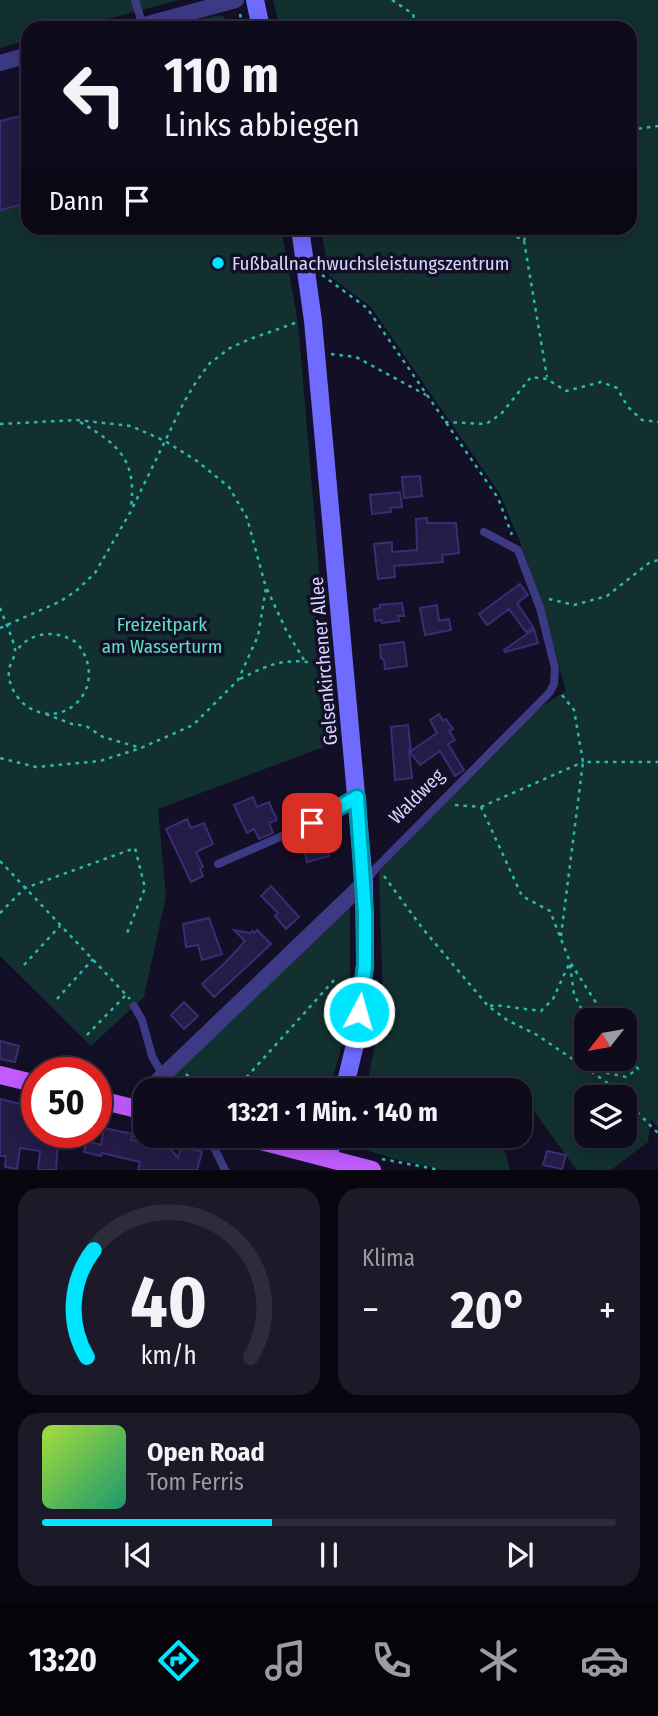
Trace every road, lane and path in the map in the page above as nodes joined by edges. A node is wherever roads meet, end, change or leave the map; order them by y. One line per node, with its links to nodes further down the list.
1 (135, 0): 5 (lane)
2 (236, 0): 6 (street)
3 (255, 0): 7 (main road)
4 (392, 0): 8 (path)
5 (138, 21)
6 (158, 21)
7 (260, 21)
8 (414, 21)
9 (21, 57): 10 (street)
10 (0, 63)
11 (658, 126): 12 (path)
12 (637, 129)
13 (301, 235): 46 (main road, Gelsenkirchener Allee)
14 (513, 235): 16 (path)
15 (526, 235): 16 (path)
16 (524, 242): 20 (path)
17 (322, 275): 21 (path)
18 (302, 321): 26 (path)
19 (331, 354): 21 (path)
20 (547, 379): 23 (path); 24 (path)
21 (428, 396): 23 (path)
22 (76, 420): 25 (path); 26 (path); 27 (path)
23 (445, 422): 29 (path)
24 (658, 422)
25 (0, 424)
26 (165, 441): 27 (path); 31 (path)
27 (131, 510): 34 (path)
28 (484, 532): 29 (lane)
29 (519, 550): 32 (lane)
30 (658, 560): 32 (path)
31 (266, 588): 37 (path); 39 (path)
32 (535, 596): 40 (lane)
33 (0, 608): 34 (path)
34 (6, 625): 35 (path); 36 (path)
35 (0, 628)
36 (16, 652): 41 (path); 41 (path)
37 (304, 660): 38 (path); 39 (path)
38 (330, 665)
39 (238, 680): 42 (path)
40 (554, 684): 44 (path); 47 (lane, Waldweg)
41 (43, 713): 42 (path)
42 (141, 748): 43 (path)
43 (0, 758)
44 (583, 762): 45 (path); 48 (path); 57 (path)
45 (658, 762)
46 (357, 797): 50 (lane); 52 (main road, Gelsenkirchener Allee)
47 (438, 804): 48 (path); 51 (lane, Waldweg)
48 (481, 807): 57 (path)
49 (0, 861): 53 (path)
50 (218, 864)
51 (377, 867): 52 (lane, Waldweg); 65 (path)
52 (364, 883): 69 (street, Waldweg); 76 (main road, Gelsenkirchener Allee)
53 (24, 888): 54 (path); 55 (path); 56 (path)
54 (0, 913)
55 (60, 926): 58 (path); 60 (path)
56 (127, 933)
57 (561, 939): 59 (path)
58 (93, 959): 62 (path); 63 (path)
59 (570, 962): 65 (path); 66 (path); 67 (path)
60 (24, 965)
61 (335, 979): 75 (path)
62 (127, 994): 64 (path); 68 (path)
63 (57, 999)
64 (135, 1006): 69 (lane)
65 (488, 1006): 78 (path)
66 (581, 1008)
67 (599, 1008)
68 (87, 1035)
69 (169, 1070): 73 (street, Waldweg); 74 (path)
70 (605, 1071): 71 (path)
71 (635, 1071)
72 (0, 1075): 77 (main road)
73 (161, 1078)
74 (183, 1078)
75 (245, 1078)
76 (347, 1078)
77 (21, 1080)
78 (609, 1085)
79 (112, 1103): 80 (main road)
80 (133, 1108)
81 (637, 1113): 82 (path)
82 (658, 1133)
83 (214, 1148): 90 (lane)
84 (289, 1148): 88 (main road)
85 (331, 1148): 88 (main road)
86 (355, 1148): 87 (path)
87 (356, 1152)
88 (328, 1158): 89 (main road)
89 (376, 1164): 91 (path)
90 (225, 1170)
91 (440, 1170)

